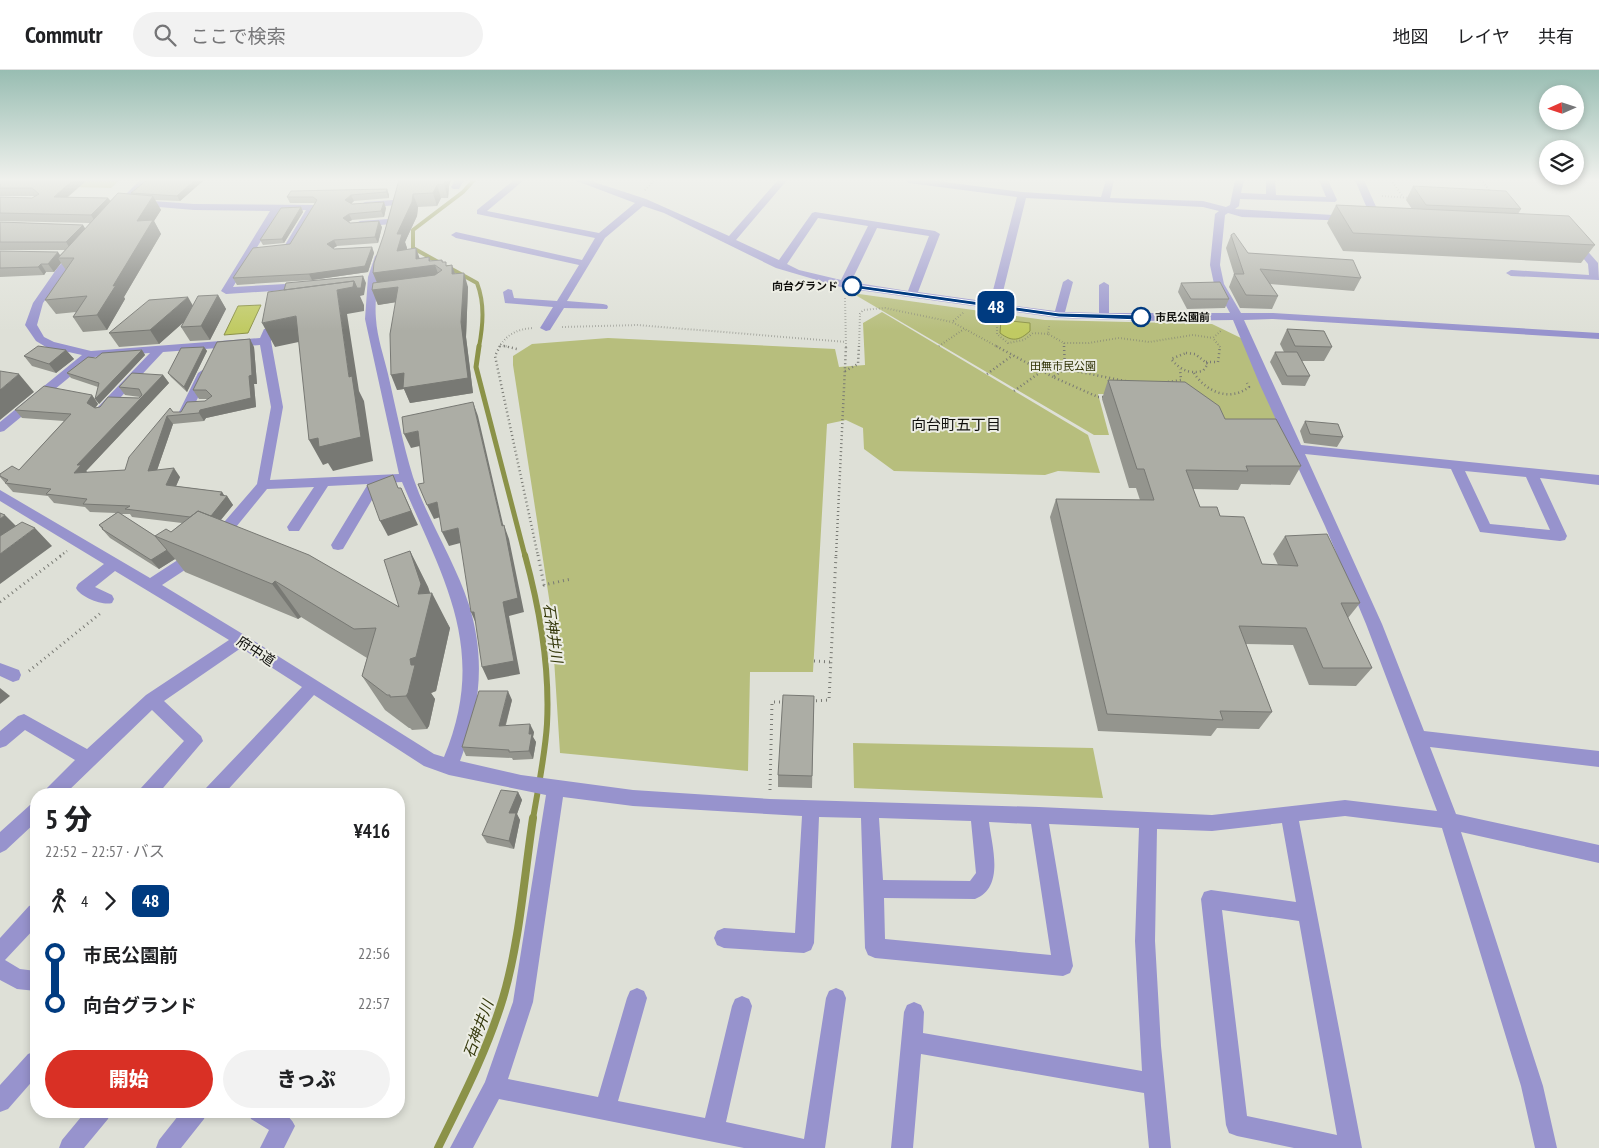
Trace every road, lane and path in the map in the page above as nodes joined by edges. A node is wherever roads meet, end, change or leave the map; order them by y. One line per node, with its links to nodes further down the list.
1 (262, 230): 18 (street)
2 (299, 230): 18 (street)
3 (572, 230): 14 (street)
4 (608, 230): 14 (street)
5 (708, 230): 16 (street)
6 (739, 230): 16 (street)
7 (804, 230): 22 (street)
8 (871, 230): 25 (street)
9 (912, 230): 29 (street)
10 (1013, 230): 32 (street)
11 (1219, 230): 37 (street)
12 (1565, 230): 23 (street)
13 (456, 235): 21 (street)
14 (601, 236): 21 (street)
15 (87, 241): 20 (street)
16 (730, 241): 22 (street)
17 (378, 248): 81 (street)
18 (250, 250): 26 (street)
19 (56, 254): 20 (street)
20 (75, 255): 56 (street)
21 (583, 263): 30 (street)
22 (780, 266): 25 (street)
23 (1511, 273)
24 (1068, 282): 35 (street)
25 (844, 284): 29 (street); 49 (path)
26 (312, 285)
27 (1104, 286): 38 (street)
28 (508, 292): 30 (street)
29 (912, 295): 31 (street)
30 (561, 303): 33 (street); 42 (street)
31 (966, 303): 32 (street); 34 (path)
32 (994, 306): 35 (street)
33 (603, 307)
34 (963, 314): 36 (path); 41 (path)
35 (1054, 315): 38 (street); 44 (path)
36 (971, 316)
37 (1237, 316): 38 (street); 46 (street); 78 (street)
38 (1104, 317)
39 (989, 319): 44 (path)
40 (270, 322): 48 (street)
41 (952, 322): 43 (path); 62 (path)
42 (546, 328): 49 (path); 51 (path)
43 (964, 329): 52 (path); 57 (path)
44 (1048, 334): 50 (path)
45 (1228, 336): 47 (path)
46 (1599, 336)
47 (1213, 338): 50 (path); 58 (path)
48 (265, 341): 55 (street); 85 (street)
49 (846, 342): 62 (path)
50 (1064, 343): 59 (path)
51 (500, 345): 53 (path); 91 (path)
52 (940, 346)
53 (517, 348)
54 (160, 350): 55 (street); 56 (street); 73 (street)
55 (213, 353): 75 (street)
56 (91, 354): 77 (street)
57 (1013, 356): 61 (path); 64 (path)
58 (1206, 362): 60 (path); 63 (path)
59 (1065, 369): 65 (path); 67 (path)
60 (1180, 369): 63 (path); 68 (path)
61 (1042, 371): 65 (path); 69 (path)
62 (844, 372): 97 (path)
63 (1194, 373): 66 (path)
64 (987, 374)
65 (1053, 377): 70 (path)
66 (1246, 378)
67 (1133, 382)
68 (1164, 383)
69 (1014, 391)
70 (1098, 397): 71 (path); 72 (path)
71 (1108, 397)
72 (1102, 399)
73 (111, 400): 74 (street); 76 (street)
74 (126, 402)
75 (202, 404)
76 (101, 411)
77 (0, 428)
78 (1296, 449): 79 (street); 103 (street)
79 (1456, 465): 80 (street); 80 (street)
80 (1530, 473): 83 (street)
81 (407, 478): 82 (street); 107 (street)
82 (377, 480): 84 (street); 88 (street)
83 (1599, 480)
84 (324, 482): 85 (street); 87 (street)
85 (262, 485): 92 (street)
86 (2, 499): 90 (street, 府中道)
87 (294, 527)
88 (338, 545)
89 (70, 549): 93 (path)
90 (112, 561): 92 (street, 府中道); 94 (street)
91 (571, 579)
92 (151, 585): 95 (street, 府中道)
93 (0, 602)
94 (107, 603): 98 (path)
95 (241, 640): 99 (street, 府中道); 100 (street)
96 (814, 661): 97 (path)
97 (831, 662): 101 (path)
98 (13, 672)
99 (312, 687): 107 (street, 府中道); 110 (street)
100 (152, 700): 105 (street); 109 (street)
101 (810, 701)
102 (791, 702): 112 (path)
103 (1418, 738): 106 (street); 120 (street)
104 (0, 741): 105 (street)
105 (88, 759): 108 (street)
106 (1599, 759)
107 (449, 767): 111 (street, 府中道)
108 (59, 788)
109 (152, 788)
110 (218, 788)
111 (553, 788): 112 (street, 府中道); 137 (street)
112 (770, 807): 113 (street, 府中道)
113 (811, 808): 114 (street, 府中道); 126 (street)
114 (870, 811): 115 (street, 府中道); 123 (street)
115 (979, 813): 117 (street, 府中道); 123 (street)
116 (1289, 814): 119 (street, 府中道); 120 (street, 府中道); 124 (street)
117 (1039, 815): 119 (street, 府中道); 123 (street)
118 (30, 816): 121 (street)
119 (1148, 820): 136 (street)
120 (1450, 821): 122 (street, 府中道); 154 (street)
121 (0, 844)
122 (1599, 854)
123 (874, 889)
124 (1308, 913): 152 (street); 153 (street)
125 (30, 920): 127 (street)
126 (724, 938)
127 (0, 952)
128 (0, 968): 129 (street)
129 (30, 980)
130 (637, 998): 139 (street)
131 (836, 998): 149 (street)
132 (742, 1006): 143 (street)
133 (914, 1012): 134 (street)
134 (911, 1042): 136 (street); 150 (street)
135 (30, 1068): 138 (street)
136 (1154, 1084): 151 (street)
137 (494, 1087): 139 (street); 147 (street)
138 (0, 1101)
139 (605, 1109): 143 (street)
140 (94, 1118): 144 (street)
141 (191, 1118): 145 (street)
142 (271, 1118): 146 (street)
143 (713, 1131): 148 (street)
144 (70, 1148)
145 (167, 1148)
146 (271, 1148)
147 (461, 1148)
148 (800, 1148)
149 (814, 1148)
150 (902, 1148)
151 (1160, 1148)
152 (1347, 1148)
153 (1351, 1148)
154 (1546, 1148)

